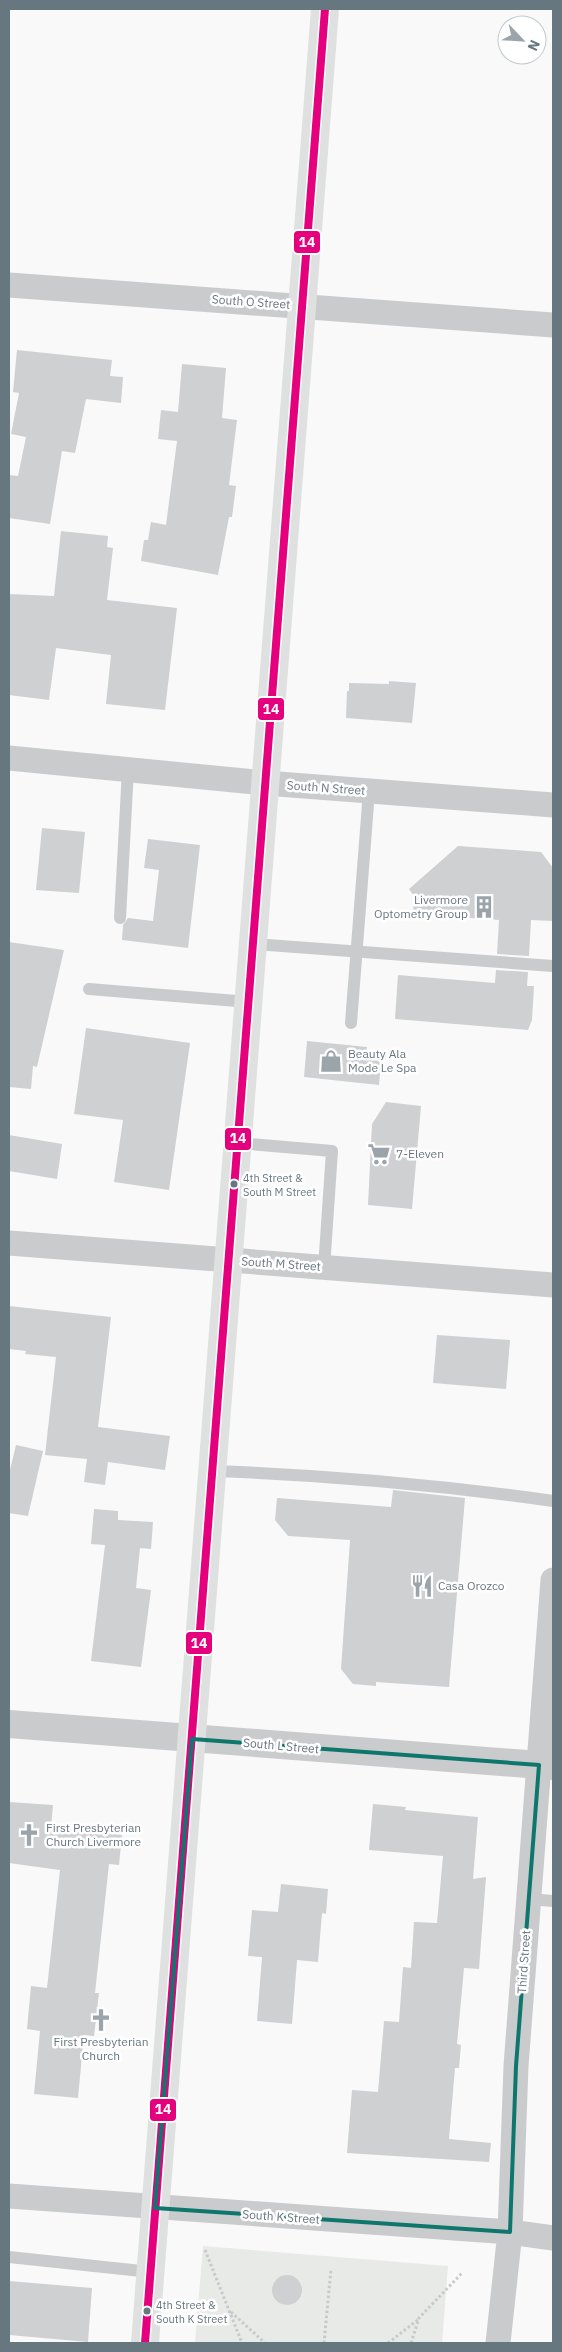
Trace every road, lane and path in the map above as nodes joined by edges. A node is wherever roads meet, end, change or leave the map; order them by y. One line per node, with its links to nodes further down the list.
1 (325, 9): 3 (main road)
2 (9, 285): 3 (street, South O Street)
3 (302, 306): 4 (street, South O Street); 7 (main road)
4 (553, 325)
5 (9, 758): 6 (street, South N Street)
6 (128, 770): 7 (street, South N Street); 10 (lane)
7 (265, 783): 8 (street, South N Street); 11 (main road)
8 (370, 791): 9 (street, South N Street); 12 (lane)
9 (553, 805)
10 (120, 918)
11 (253, 944): 12 (lane); 15 (main road)
12 (357, 952): 13 (lane); 16 (lane)
13 (553, 966)
14 (89, 989): 15 (lane)
15 (249, 1002): 17 (main road)
16 (351, 1023)
17 (238, 1143): 19 (main road); 20 (lane)
18 (9, 1243): 19 (street, South M Street)
19 (229, 1261): 20 (street, South M Street); 22 (main road)
20 (324, 1268): 21 (street, South M Street)
21 (553, 1284)
22 (214, 1471): 23 (lane); 26 (main road)
23 (553, 1501)
24 (553, 1580): 27 (street, Third Street)
25 (9, 1724): 26 (street, South L Street)
26 (192, 1739): 27 (street, South L Street); 31 (main road)
27 (546, 1766): 28 (street, Third Street)
28 (529, 1899): 29 (lane); 32 (street, Third Street)
29 (553, 1901)
30 (9, 2196): 31 (street, South K Street)
31 (156, 2208): 32 (street, South K Street); 37 (main road)
32 (510, 2232): 33 (street, South K Street); 47 (street, Third Street)
33 (553, 2238)
34 (205, 2250): 39 (path)
35 (9, 2257): 37 (lane)
36 (331, 2269): 44 (path)
37 (151, 2272): 41 (main road)
38 (463, 2272): 40 (path)
39 (230, 2311): 42 (path); 43 (path)
40 (419, 2318): 45 (path); 46 (path)
41 (145, 2343)
42 (242, 2343)
43 (266, 2343)
44 (324, 2343)
45 (388, 2343)
46 (411, 2343)
47 (498, 2343)

